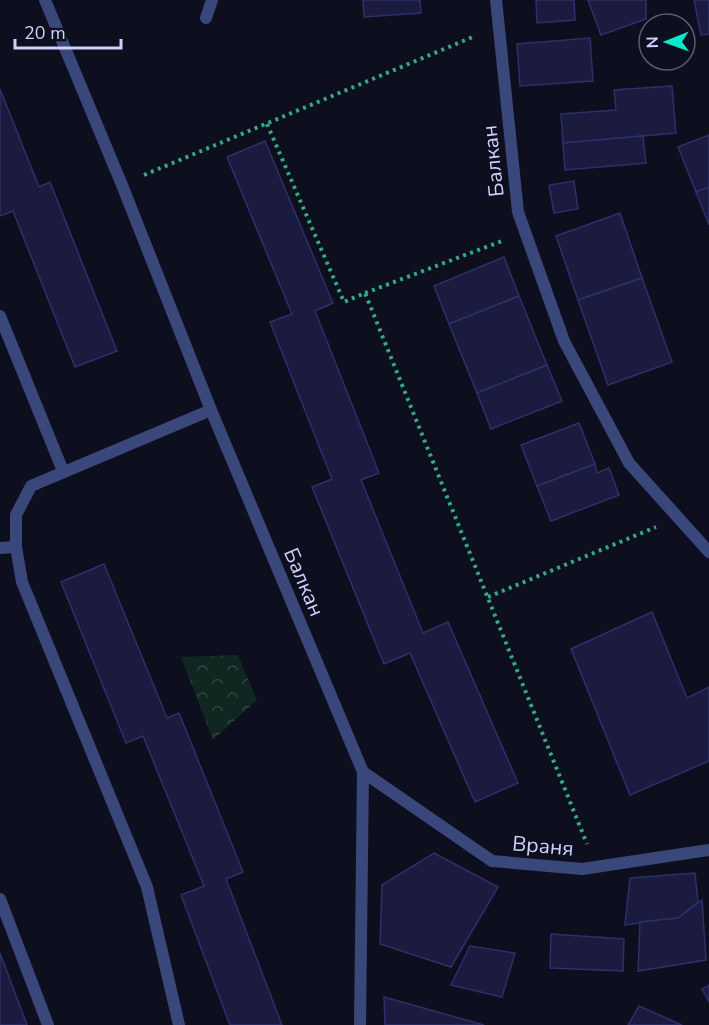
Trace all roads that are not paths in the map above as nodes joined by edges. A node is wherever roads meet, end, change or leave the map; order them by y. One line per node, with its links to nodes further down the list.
1 (45, 0): 6 (street, Балкан)
2 (212, 0): 4 (street)
3 (496, 0): 10 (street, Балкан)
4 (206, 18)
5 (0, 316): 7 (street)
6 (211, 410): 7 (street); 11 (street, Балкан)
7 (63, 471): 8 (street)
8 (16, 547): 9 (street); 15 (street)
9 (0, 548)
10 (709, 552)
11 (363, 772): 12 (street, Враня); 16 (street, Балкан)
12 (709, 850)
13 (0, 899): 14 (street)
14 (48, 1025)
15 (179, 1025)
16 (360, 1025)

